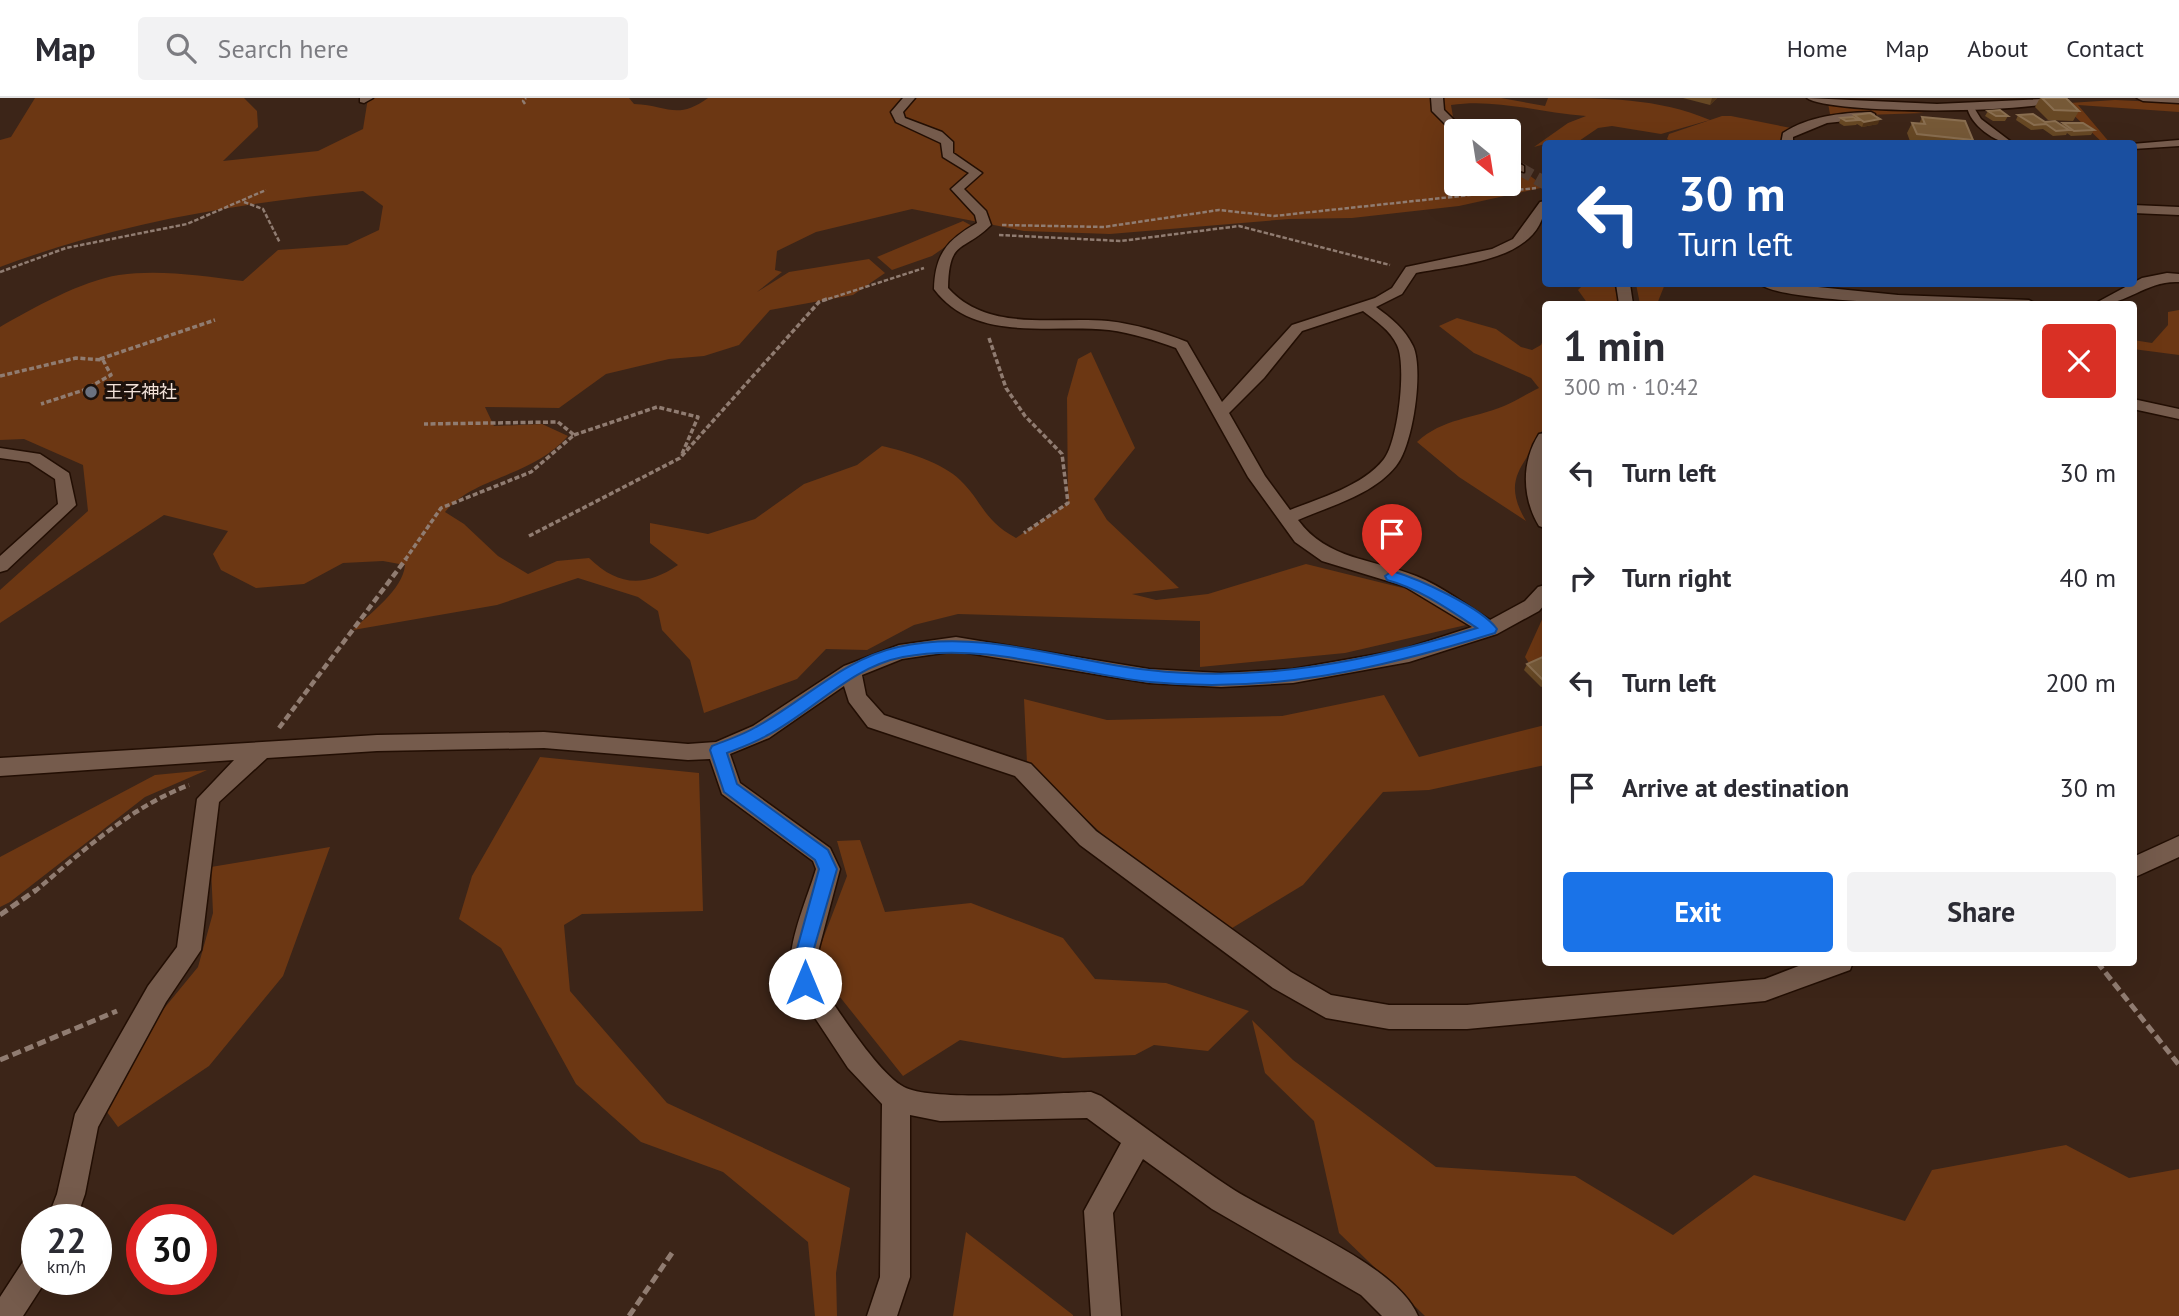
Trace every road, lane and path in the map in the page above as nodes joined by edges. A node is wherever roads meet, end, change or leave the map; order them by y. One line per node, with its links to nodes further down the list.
1 (526, 98): 8 (path)
2 (909, 98): 22 (street)
3 (1437, 98): 11 (street)
4 (1813, 98): 10 (street)
5 (2061, 98): 9 (street)
6 (2143, 98): 7 (street)
7 (2179, 100)
8 (526, 104)
9 (1970, 107): 10 (street); 13 (lane)
10 (1939, 109): 12 (street)
11 (1446, 119)
12 (1787, 140)
13 (2004, 140)
14 (2179, 142): 15 (lane)
15 (2137, 146)
16 (1542, 187): 22 (path)
17 (266, 190): 18 (path)
18 (243, 202): 23 (path); 26 (path)
19 (1542, 209): 25 (street)
20 (2137, 209): 21 (street)
21 (2179, 211)
22 (984, 225): 24 (street); 25 (path)
23 (280, 243)
24 (941, 261): 34 (street); 46 (path)
25 (1411, 270): 33 (street)
26 (0, 272)
27 (2179, 278): 28 (street)
28 (2137, 283)
29 (1783, 287): 31 (street)
30 (2130, 287): 32 (street)
31 (1885, 301)
32 (2107, 301)
33 (1365, 306): 40 (street); 48 (street)
34 (986, 318): 40 (street); 49 (path)
35 (215, 320): 36 (path)
36 (98, 360): 37 (path); 38 (path)
37 (0, 376)
38 (41, 404)
39 (2137, 405): 41 (street)
40 (1221, 412): 48 (street)
41 (2179, 414)
42 (424, 424): 43 (path)
43 (574, 435): 46 (path); 56 (path)
44 (1542, 442): 47 (street)
45 (0, 453): 51 (street)
46 (680, 458): 50 (path)
47 (1542, 514)
48 (1285, 519): 53 (street)
49 (1024, 533)
50 (529, 536)
51 (0, 565)
52 (1542, 595): 53 (street)
53 (1490, 629): 54 (street)
54 (852, 671): 55 (street); 62 (street)
55 (718, 750): 56 (street); 67 (street)
56 (261, 751): 57 (street); 58 (street)
57 (0, 766)
58 (231, 775): 61 (path); 64 (street)
59 (2179, 846): 60 (street)
60 (2137, 866)
61 (0, 915)
62 (1830, 966)
63 (2100, 966): 66 (path)
64 (157, 994): 65 (path); 69 (street)
65 (0, 1060)
66 (2179, 1065)
67 (896, 1099): 68 (street); 74 (street)
68 (1139, 1139): 75 (street); 76 (street)
69 (67, 1204)
70 (673, 1253): 73 (path)
71 (21, 1292): 72 (street)
72 (5, 1316)
73 (629, 1316)
74 (882, 1316)
75 (1106, 1316)
76 (1403, 1316)

